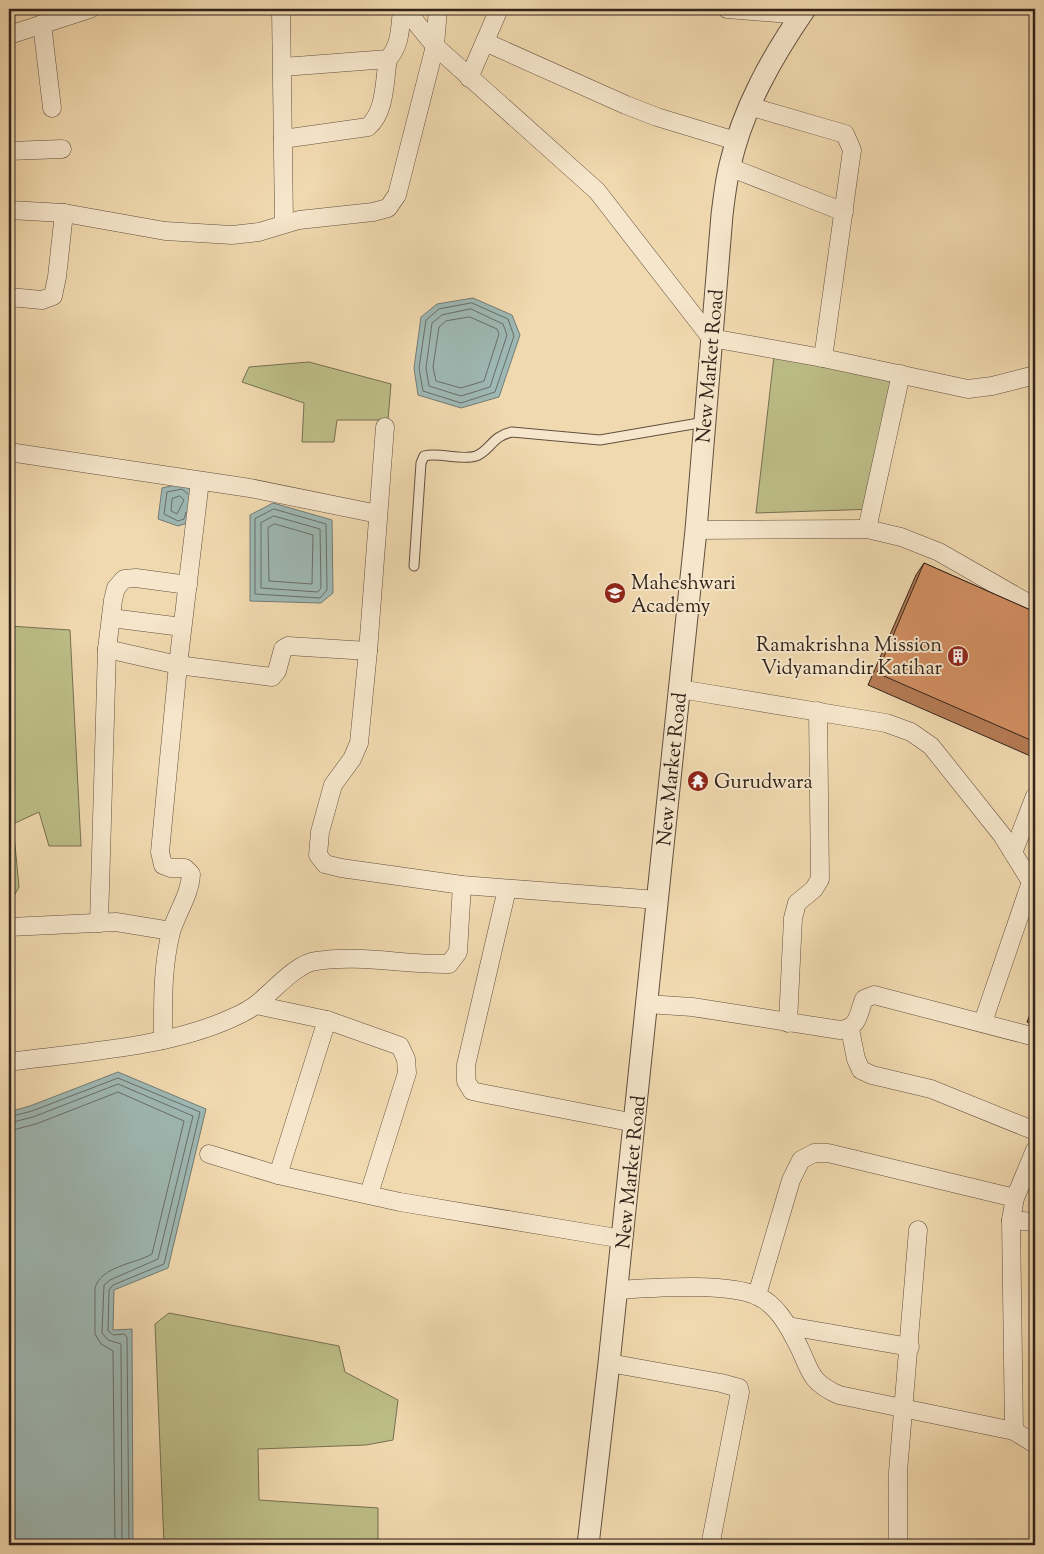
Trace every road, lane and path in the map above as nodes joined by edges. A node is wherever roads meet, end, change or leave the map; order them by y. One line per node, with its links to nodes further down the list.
1 (90, 9): 8 (street)
2 (281, 9): 13 (street)
3 (403, 9): 11 (street); 12 (street)
4 (438, 9): 11 (street)
5 (499, 9): 10 (street)
6 (728, 9): 7 (street)
7 (803, 12): 15 (street, New Market Road)
8 (42, 24): 9 (street); 16 (street)
9 (9, 35)
10 (485, 42): 14 (street); 18 (street)
11 (435, 46): 14 (street); 25 (street)
12 (388, 59): 13 (street); 17 (street)
13 (283, 68): 17 (street)
14 (469, 78): 27 (street)
15 (749, 106): 18 (street, New Market Road); 23 (street)
16 (52, 108)
17 (283, 139): 25 (street)
18 (736, 141): 21 (street, New Market Road)
19 (62, 149): 20 (street)
20 (9, 151)
21 (729, 167): 23 (street); 27 (street, New Market Road)
22 (9, 210): 24 (street)
23 (844, 212): 28 (street)
24 (64, 213): 25 (street); 26 (street)
25 (284, 223)
26 (9, 296)
27 (711, 338): 28 (street); 31 (street, New Market Road)
28 (822, 358): 29 (street)
29 (901, 374): 30 (street); 36 (street)
30 (1035, 374)
31 (705, 422): 37 (street, New Market Road); 38 (lane)
32 (385, 427): 35 (street)
33 (9, 452): 34 (street)
34 (200, 481): 35 (street); 39 (street)
35 (378, 514): 44 (street)
36 (867, 529): 37 (street); 40 (street)
37 (696, 530): 46 (street, New Market Road)
38 (414, 566)
39 (188, 585): 41 (street); 42 (street)
40 (1035, 607)
41 (111, 618): 42 (street); 43 (street)
42 (182, 627): 45 (street)
43 (108, 649): 45 (street); 54 (street)
44 (368, 652): 45 (street); 51 (street)
45 (178, 665): 56 (street)
46 (680, 689): 47 (street); 53 (street, New Market Road)
47 (818, 712): 49 (street); 61 (street)
48 (1035, 796): 49 (street)
49 (1013, 853): 50 (street)
50 (1033, 883): 60 (street)
51 (462, 886): 52 (street); 58 (street)
52 (507, 889): 53 (street); 66 (street)
53 (658, 900): 57 (street, New Market Road)
54 (99, 922): 55 (street); 56 (street)
55 (9, 927)
56 (172, 931): 64 (street)
57 (647, 1004): 61 (street); 66 (street, New Market Road)
58 (256, 1005): 59 (street); 64 (street)
59 (327, 1020): 70 (street); 71 (street)
60 (983, 1022): 62 (street); 63 (street)
61 (788, 1023): 62 (street)
62 (850, 1029): 67 (street)
63 (1035, 1037)
64 (163, 1040): 65 (street)
65 (9, 1062)
66 (635, 1123): 76 (street, New Market Road)
67 (1035, 1132)
68 (1035, 1150): 72 (street)
69 (209, 1154): 70 (street)
70 (278, 1175): 71 (street)
71 (369, 1194): 76 (street)
72 (1014, 1198): 73 (street); 78 (street)
73 (1011, 1220): 74 (street); 83 (street)
74 (1035, 1222)
75 (918, 1230): 80 (street)
76 (623, 1239): 77 (street, New Market Road)
77 (617, 1290): 78 (street); 81 (street, New Market Road)
78 (757, 1296): 79 (street)
79 (788, 1326): 80 (street); 82 (street)
80 (910, 1347): 82 (street)
81 (609, 1364): 85 (street, New Market Road); 86 (street)
82 (903, 1409): 83 (street); 87 (street)
83 (1014, 1432): 84 (street)
84 (1035, 1444)
85 (588, 1545)
86 (715, 1545)
87 (898, 1545)

